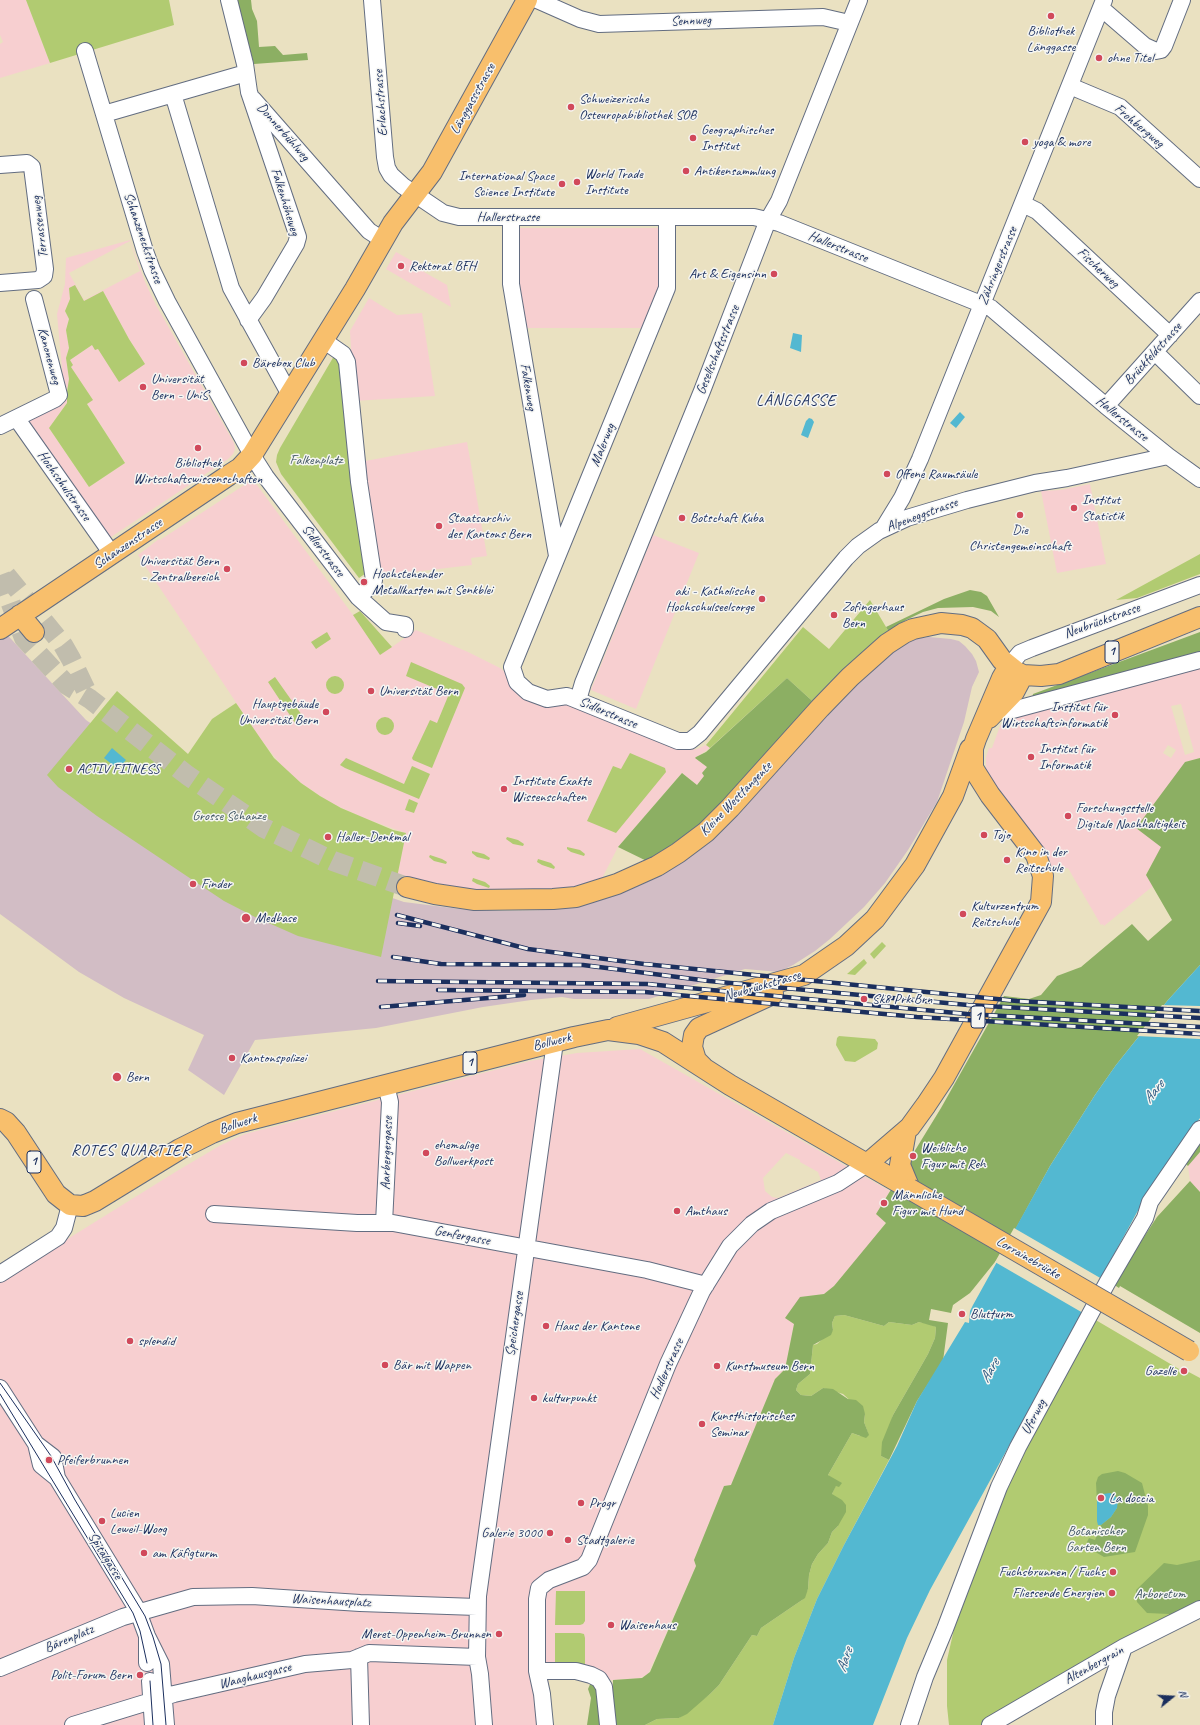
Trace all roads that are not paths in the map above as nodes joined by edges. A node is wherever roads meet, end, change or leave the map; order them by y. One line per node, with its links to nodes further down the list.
1 (229, 0): 10 (street, Donnerbühlweg)
2 (372, 0): 17 (street, Erlachstrasse)
3 (527, 0): 17 (main road, Länggassstrasse)
4 (537, 0): 8 (street, Sennweg)
5 (859, 0): 8 (street, Gesellschaftsstrasse)
6 (1182, 0): 7 (street)
7 (1103, 4): 11 (street, Zähringerstrasse)
8 (849, 23): 21 (street, Gesellschaftsstrasse)
9 (85, 51): 14 (street, Schanzeneckstrasse)
10 (246, 73): 12 (street); 13 (street, Donnerbühlweg)
11 (1070, 86): 16 (street, Frohbergweg); 18 (street, Zähringerstrasse)
12 (173, 94): 14 (street); 27 (street)
13 (250, 97): 22 (street, Donnerbühlweg); 27 (street, Falkenhöheweg)
14 (104, 114): 36 (street, Schanzeneckstrasse)
15 (0, 165): 23 (street, Terrassenweg)
16 (1200, 179)
17 (415, 195): 19 (street, Hallerstrasse); 22 (main road)
18 (1023, 204): 26 (street, Zähringerstrasse); 28 (street, Fischerweg)
19 (511, 217): 20 (street, Hallerstrasse); 41 (street, Falkenweg)
20 (667, 217): 21 (street, Hallerstrasse); 41 (street, Malerweg)
21 (768, 220): 26 (street, Hallerstrasse); 51 (street, Gesellschaftsstrasse)
22 (383, 240): 29 (main road)
23 (0, 282)
24 (34, 299): 34 (street, Kanonenweg)
25 (1199, 303): 28 (street, Brückfeldstrasse)
26 (982, 304): 33 (street, Hallerstrasse); 39 (street, Zähringerstrasse)
27 (248, 320): 31 (street)
28 (1170, 335): 30 (street, Brückfeldstrasse)
29 (323, 340): 31 (main road); 43 (street)
30 (1155, 352): 32 (street); 33 (street, Brückfeldstrasse)
31 (290, 395): 36 (main road)
32 (1200, 396)
33 (1106, 406): 37 (street, Hallerstrasse)
34 (17, 418): 35 (street, Kanonenweg); 40 (street, Hochschulstrasse)
35 (0, 426)
36 (252, 455): 40 (main road, Schanzenstrasse); 43 (street, Sidlerstrasse)
37 (1168, 456): 38 (street, Hallerstrasse); 39 (street, Alpeneggstrasse)
38 (1200, 479)
39 (883, 529): 54 (street, Alpeneggstrasse)
40 (112, 554): 45 (main road, Schanzenstrasse)
41 (557, 556): 49 (street, Malerweg)
42 (1200, 585): 50 (street, Neubrückstrasse)
43 (358, 597): 46 (street, Sidlerstrasse)
44 (1200, 617): 50 (main road, 1)
45 (7, 620): 47 (main road)
46 (405, 629)
47 (34, 632)
48 (1200, 660): 52 (street)
49 (512, 667): 51 (street, Sidlerstrasse)
50 (1016, 670): 52 (main road, 1); 57 (main road, Kleine Westtangente)
51 (578, 700): 54 (street, Sidlerstrasse)
52 (995, 706): 53 (main road, 1)
53 (979, 732): 55 (main road, 1); 56 (main road, Neubrückstrasse)
54 (694, 738)
55 (982, 783): 56 (main road, Neubrückstrasse / 1); 65 (main road, 1)
56 (953, 796): 58 (main road, Neubrückstrasse / 1)
57 (407, 887)
58 (804, 975): 59 (main road, Neubrückstrasse / 1); 61 (main road)
59 (608, 1030): 60 (main road, Bollwerk / 1); 61 (main road, Bollwerk / 1)
60 (555, 1042): 62 (main road, Bollwerk / 1); 71 (street, Speichergasse)
61 (707, 1071): 66 (main road, Bollwerk / 1)
62 (386, 1085): 68 (main road, Bollwerk / 1); 70 (street, Aarbergergasse)
63 (0, 1119): 68 (main road, 1)
64 (1200, 1129): 95 (street, Uferweg)
65 (906, 1131): 66 (main road, 1); 67 (main road)
66 (867, 1164): 67 (main road, Lorrainebrücke); 73 (street, Hodlerstrasse)
67 (903, 1181): 74 (main road, Lorrainebrücke, bridge)
68 (70, 1205): 72 (street)
69 (214, 1214): 70 (street, Genfergasse)
70 (384, 1223): 71 (street, Genfergasse)
71 (526, 1248): 73 (street, Genfergasse); 76 (street, Speichergasse)
72 (0, 1274)
73 (706, 1285): 85 (street, Hodlerstrasse)
74 (1195, 1353)
75 (0, 1388): 78 (street, Spitalgasse)
76 (477, 1607): 78 (street, Waisenhausplatz); 82 (street)
77 (1200, 1609): 80 (street, Altenbergrain)
78 (138, 1612): 79 (street, Spitalgasse); 84 (street, Bärenplatz)
79 (146, 1636): 83 (street); 87 (street)
80 (1124, 1647): 96 (street, Altenbergrain); 97 (street)
81 (359, 1657): 82 (street); 87 (street, Waaghausgasse); 91 (street)
82 (477, 1657): 92 (street)
83 (147, 1663)
84 (0, 1668)
85 (537, 1671): 93 (street); 94 (street)
86 (150, 1682): 87 (street)
87 (159, 1699): 88 (street, Waaghausgasse); 89 (street); 90 (street)
88 (73, 1725)
89 (153, 1725)
90 (166, 1725)
91 (361, 1725)
92 (484, 1725)
93 (545, 1725)
94 (608, 1725)
95 (909, 1725)
96 (990, 1725)
97 (1104, 1725)

